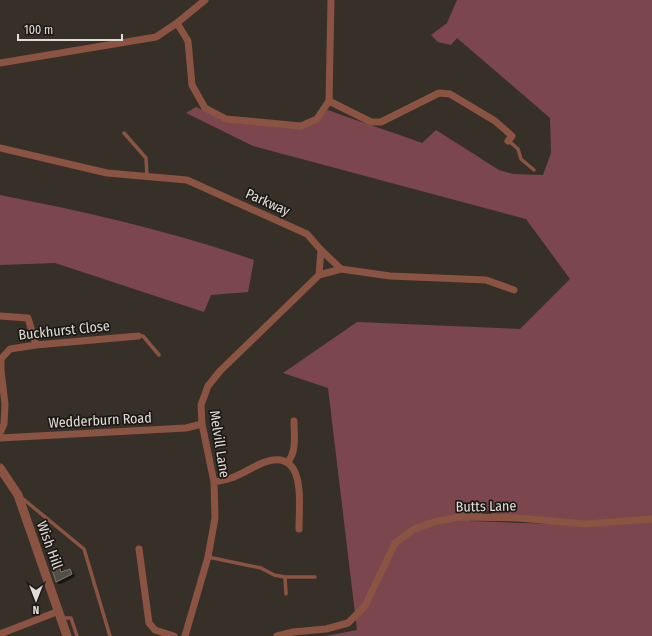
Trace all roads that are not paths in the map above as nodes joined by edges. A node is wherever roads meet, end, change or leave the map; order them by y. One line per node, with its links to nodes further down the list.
1 (205, 0): 3 (street)
2 (331, 0): 5 (street)
3 (177, 23): 4 (street); 5 (street)
4 (0, 64)
5 (329, 101): 7 (street)
6 (124, 133): 10 (lane)
7 (508, 141): 9 (lane)
8 (0, 148): 10 (street, Parkway)
9 (534, 170)
10 (147, 176): 11 (street, Parkway)
11 (321, 250): 12 (street, Parkway); 13 (street)
12 (341, 269): 13 (street); 14 (street)
13 (319, 275): 20 (street, Melvill Lane)
14 (514, 290)
15 (0, 316): 17 (street)
16 (138, 336): 17 (street, Buckhurst Close); 18 (lane)
17 (36, 344): 21 (street, Buckhurst Close)
18 (159, 355)
19 (294, 421): 23 (street)
20 (202, 424): 22 (street, Wedderburn Road); 25 (street, Melvill Lane)
21 (0, 433)
22 (0, 438)
23 (288, 462): 25 (street); 28 (street)
24 (1, 473): 26 (street, Wish Hill)
25 (214, 482): 30 (street, Melvill Lane)
26 (18, 495): 34 (street, Wish Hill); 38 (lane)
27 (652, 519): 41 (street, Butts Lane)
28 (299, 530)
29 (138, 549): 39 (street)
30 (208, 557): 31 (lane); 40 (street, Melvill Lane)
31 (285, 577): 32 (lane); 33 (lane)
32 (315, 577)
33 (286, 594)
34 (60, 614): 35 (street); 36 (street, Wish Hill); 37 (lane)
35 (0, 634)
36 (67, 636)
37 (77, 636)
38 (110, 636)
39 (174, 636)
40 (185, 636)
41 (277, 636)

